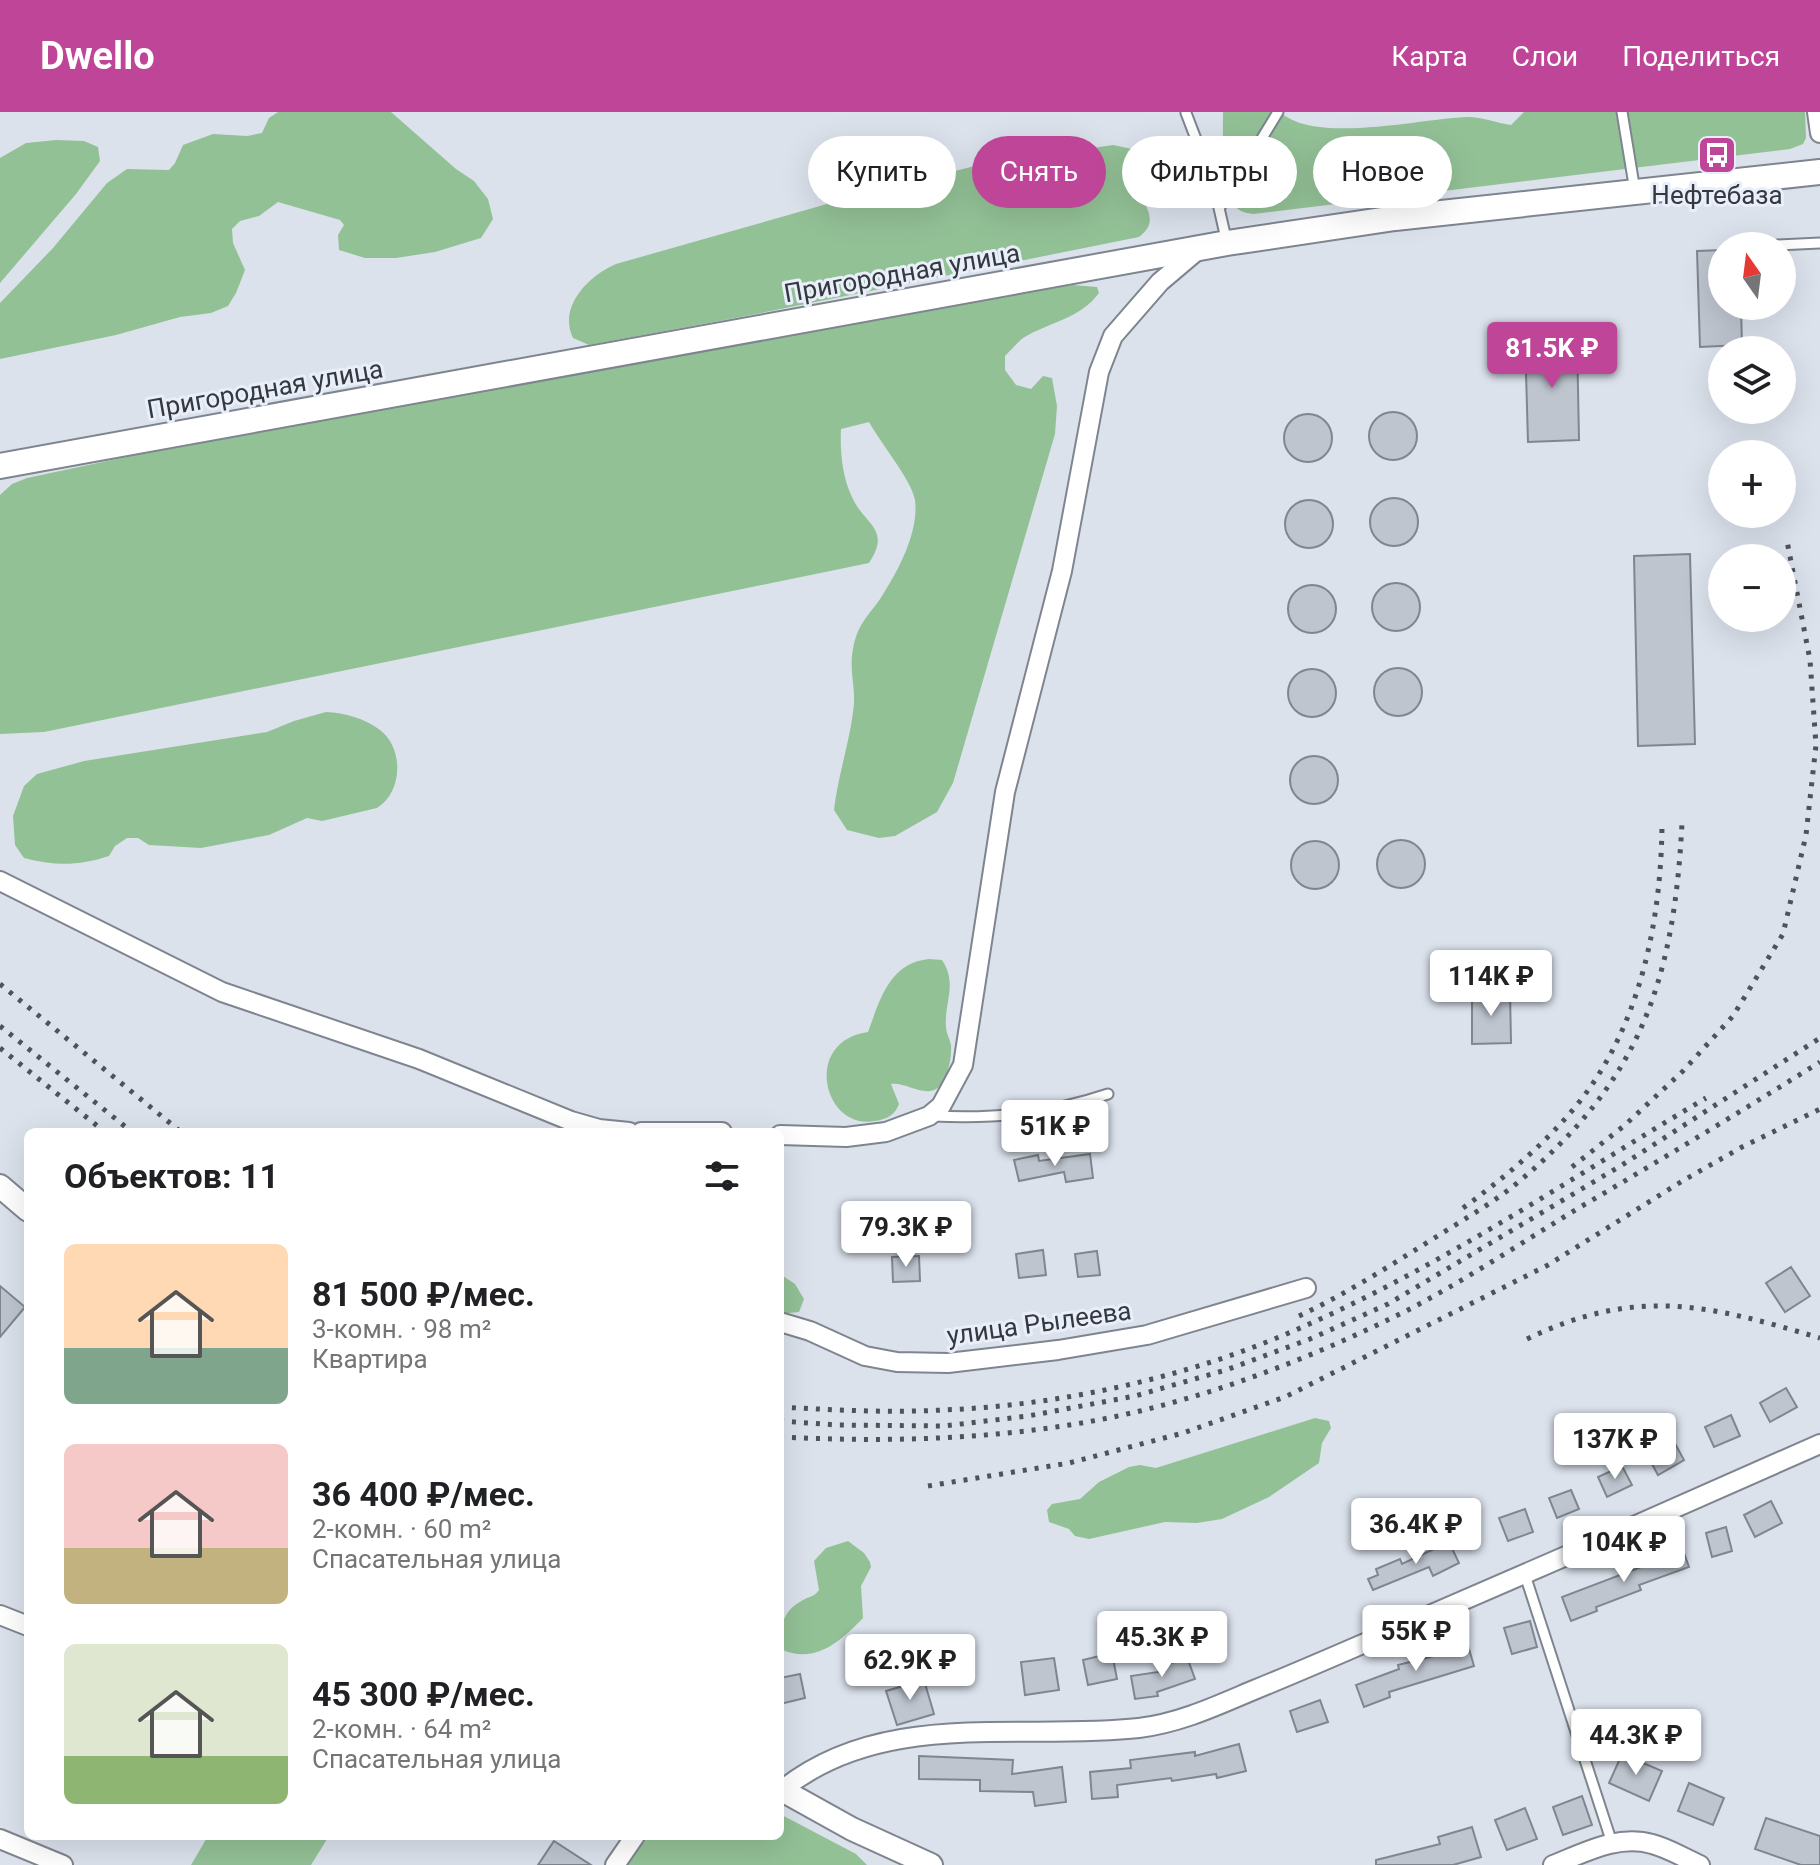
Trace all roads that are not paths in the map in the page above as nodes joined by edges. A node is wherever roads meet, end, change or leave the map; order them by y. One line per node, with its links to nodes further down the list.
1 (1278, 112): 7 (lane)
2 (1622, 112): 9 (lane)
3 (1817, 112): 5 (street)
4 (1186, 113): 6 (lane)
5 (1820, 133)
6 (1194, 136)
7 (1263, 136)
8 (1820, 172): 9 (main road, Пригородная улица)
9 (1635, 191): 11 (main road, Пригородная улица)
10 (1220, 208): 11 (lane)
11 (1227, 243): 14 (main road, Пригородная улица)
12 (1820, 243): 13 (lane)
13 (1796, 244)
14 (1202, 247): 15 (main road, Пригородная улица); 18 (street)
15 (0, 466)
16 (0, 881): 19 (street)
17 (1108, 1094): 18 (lane)
18 (929, 1116): 20 (street)
19 (596, 1128)
20 (784, 1135)
21 (0, 1186): 22 (street)
22 (24, 1207)
23 (1306, 1288): 24 (street, улица Рылеева)
24 (784, 1323)
25 (1820, 1444): 26 (street)
26 (1525, 1575): 29 (street); 33 (lane)
27 (0, 1615): 28 (street)
28 (24, 1624)
29 (784, 1788)
30 (784, 1792): 36 (street)
31 (0, 1839): 34 (street)
32 (632, 1840): 35 (street)
33 (1612, 1843): 37 (street); 38 (street)
34 (63, 1865)
35 (615, 1865)
36 (931, 1865)
37 (1553, 1865)
38 (1700, 1865)

